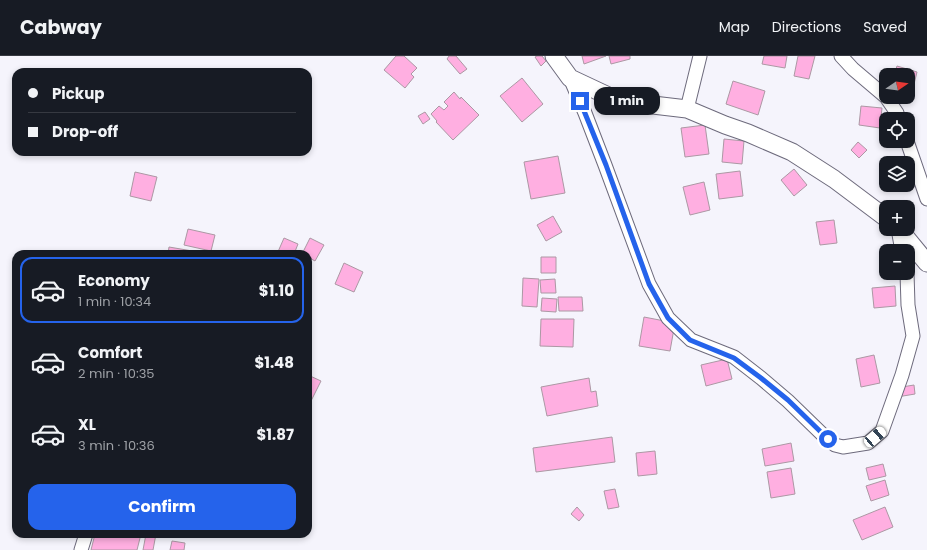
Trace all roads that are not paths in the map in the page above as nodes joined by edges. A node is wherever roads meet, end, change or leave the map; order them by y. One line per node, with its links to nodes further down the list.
1 (554, 56): 4 (street)
2 (700, 56): 6 (street)
3 (841, 56): 5 (street)
4 (570, 78): 6 (street); 12 (street)
5 (879, 91)
6 (687, 109): 9 (street)
7 (909, 148): 8 (street)
8 (927, 199)
9 (879, 213)
10 (904, 236): 11 (street)
11 (927, 261)
12 (907, 280)
13 (85, 538): 14 (street)
14 (81, 550)

